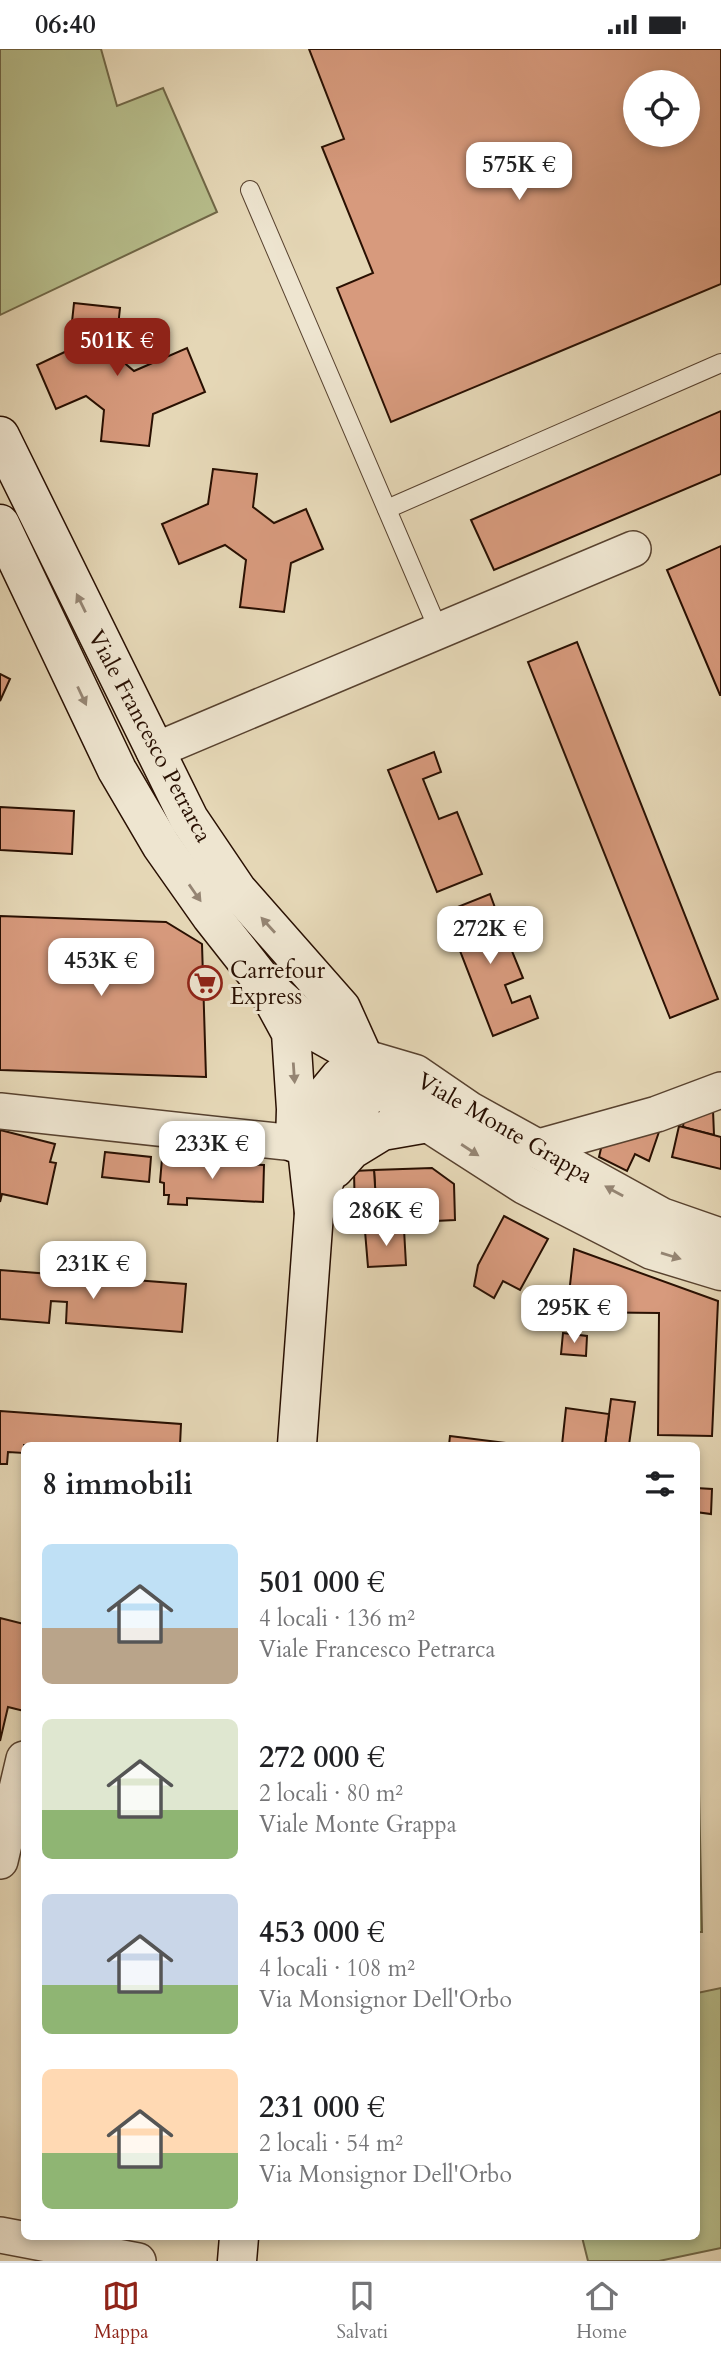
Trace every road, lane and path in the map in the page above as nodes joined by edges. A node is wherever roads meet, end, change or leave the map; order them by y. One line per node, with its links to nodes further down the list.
1 (250, 191): 4 (lane)
2 (721, 363): 4 (lane)
3 (0, 436): 8 (main road, Viale Francesco Petrarca, one-way to 3)
4 (387, 509): 7 (lane)
5 (0, 524): 9 (main road, Viale Francesco Petrarca, one-way to 9)
6 (633, 549): 7 (street)
7 (439, 631): 8 (street)
8 (154, 751): 10 (main road, Viale Francesco Petrarca, one-way to 8)
9 (267, 986): 10 (main road, Viale Francesco Petrarca); 14 (main road, one-way to 14)
10 (364, 1059): 13 (main road, Viale Monte Grappa); 15 (main road, Viale Monte Grappa); 16 (main road); 17 (main road)
11 (721, 1090): 15 (street)
12 (0, 1111): 14 (street)
13 (428, 1123): 16 (main road); 19 (main road, Viale Monte Grappa, one-way to 19)
14 (295, 1143): 20 (main road)
15 (535, 1148): 18 (main road, Viale Monte Grappa, one-way to 15)
16 (328, 1176): 17 (main road)
17 (314, 1213): 20 (main road)
18 (721, 1238)
19 (721, 1271)
20 (309, 1272): 21 (main road)
21 (297, 1442)
22 (21, 1772): 23 (street)
23 (0, 1861)
24 (0, 2235): 25 (street)
25 (21, 2239)
26 (27, 2240): 28 (street)
27 (239, 2240): 29 (main road)
28 (138, 2261)
29 (237, 2261)

